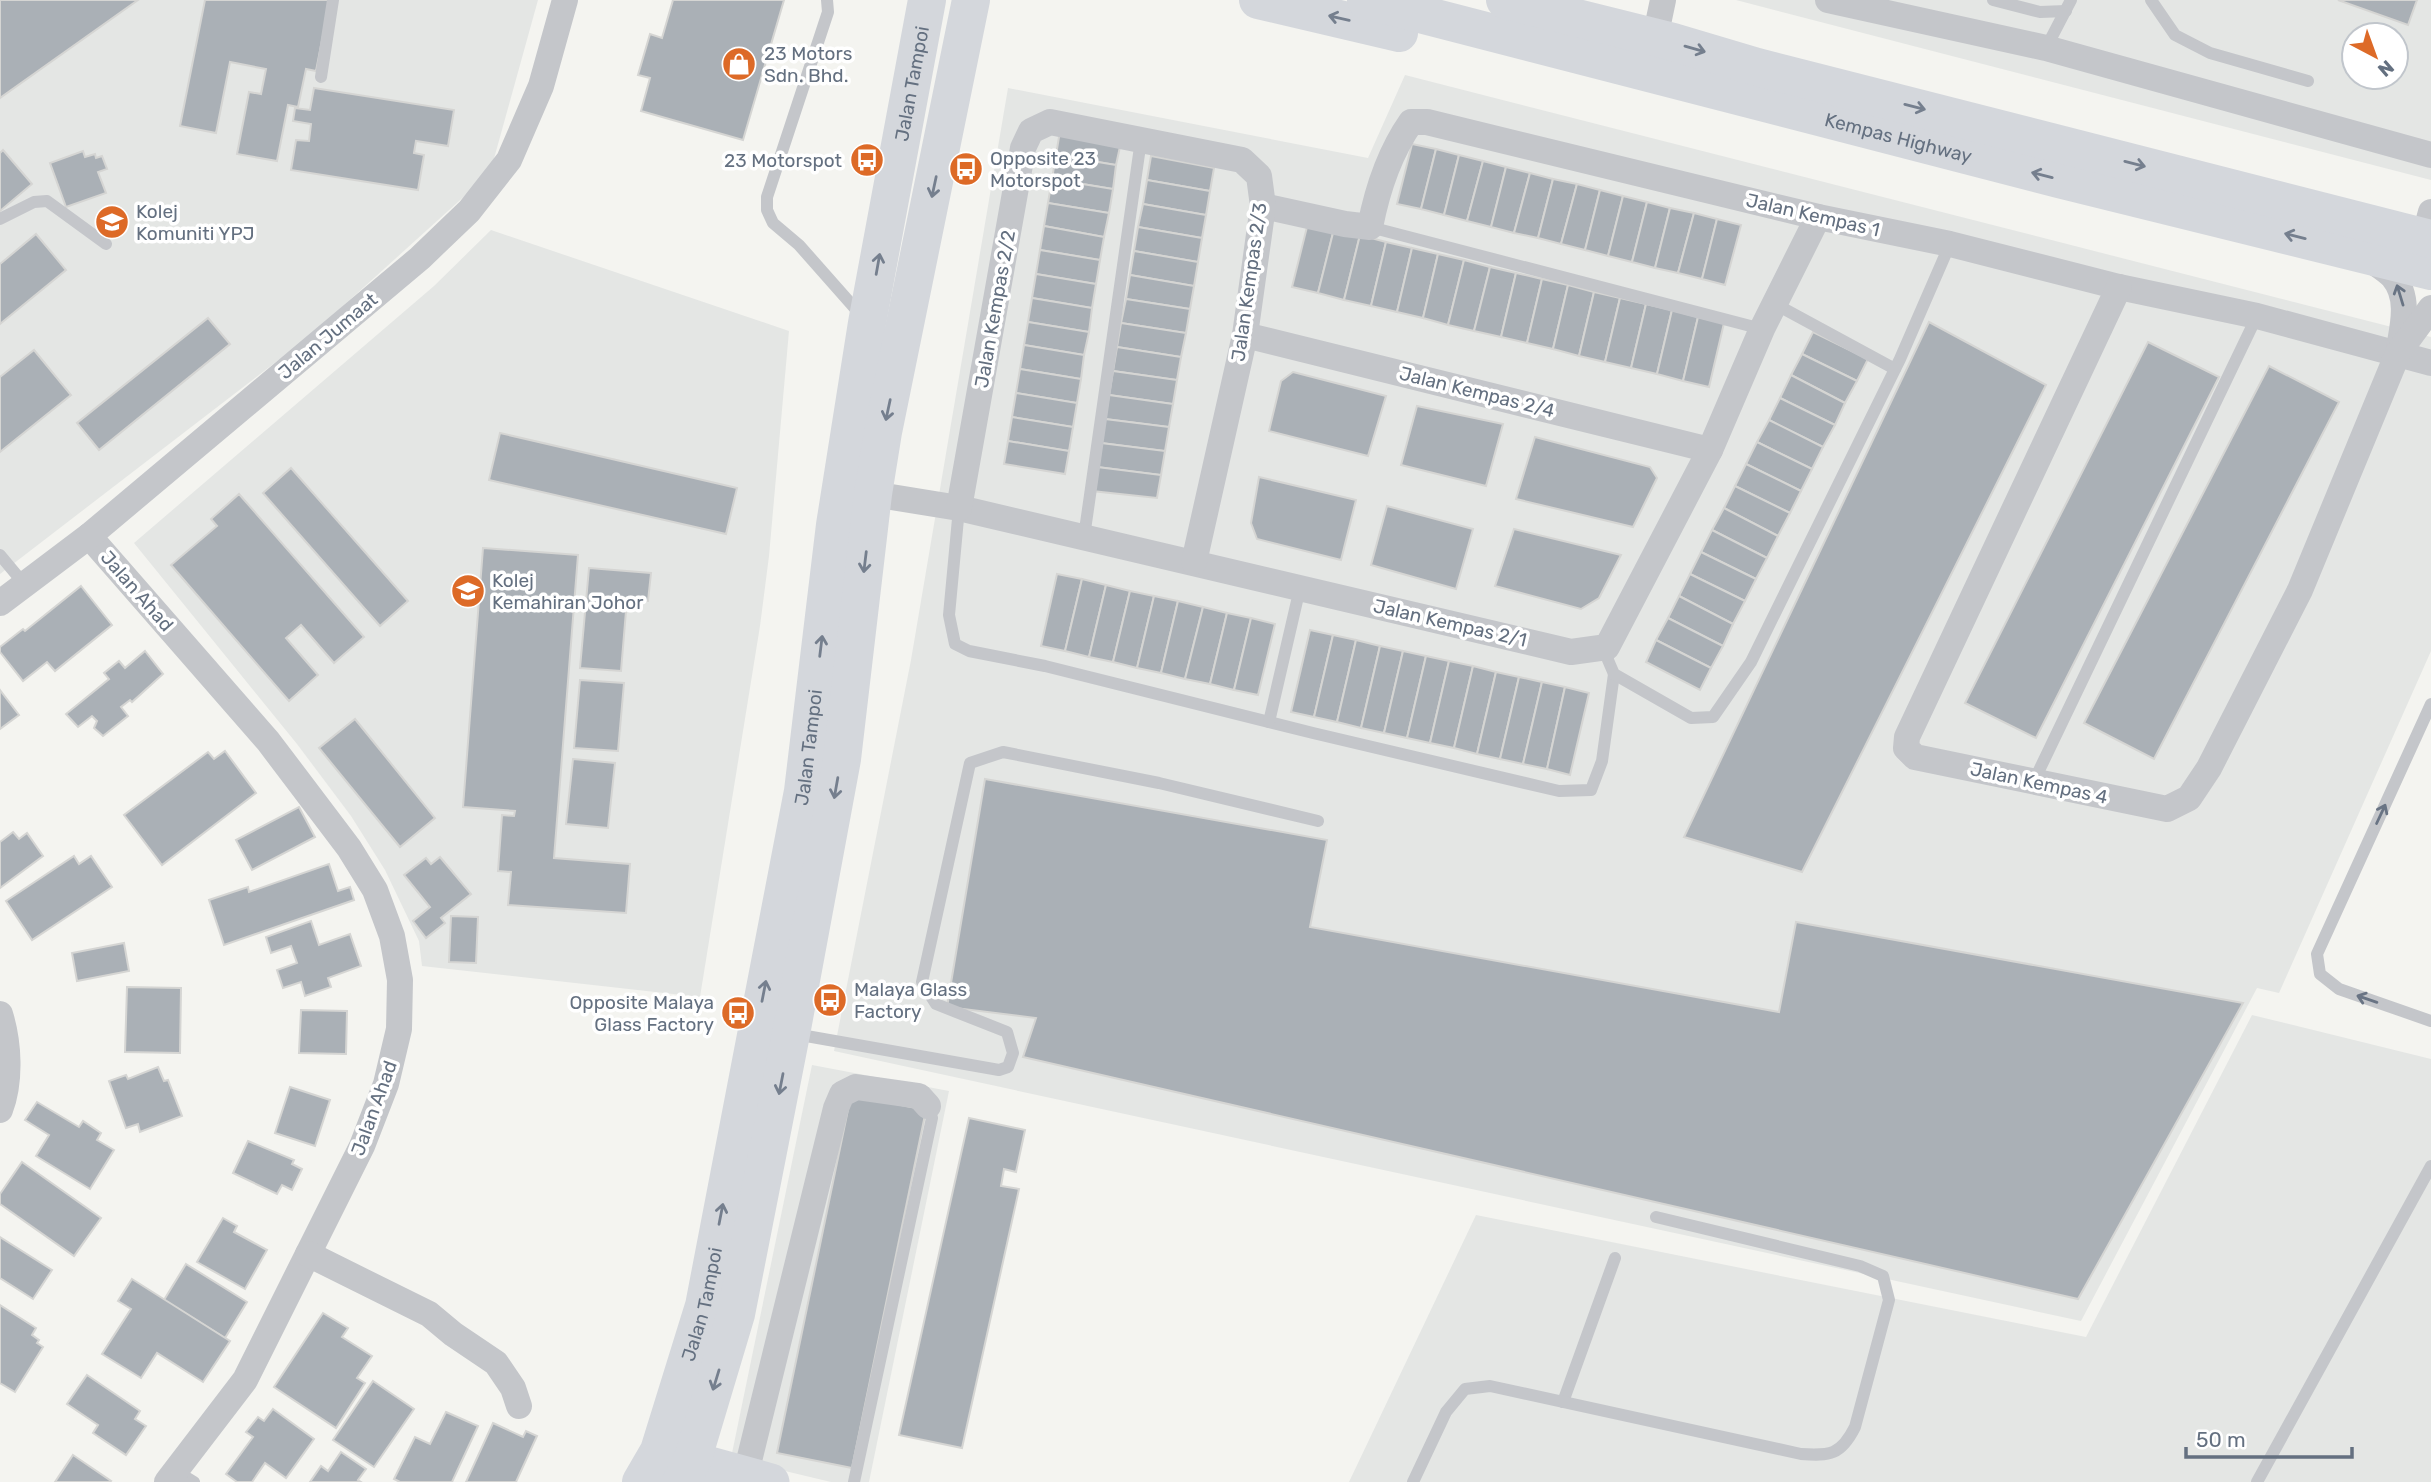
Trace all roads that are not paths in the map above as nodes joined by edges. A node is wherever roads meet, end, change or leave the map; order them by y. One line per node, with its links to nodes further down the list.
1 (333, 0): 21 (lane)
2 (565, 0): 50 (street, Jalan Jumaat)
3 (827, 0): 40 (lane)
4 (908, 0): 30 (main road)
5 (927, 0): 30 (main road, Jalan Tampoi)
6 (971, 0): 24 (main road, Jalan Tampoi)
7 (986, 0): 24 (main road)
8 (1258, 0): 20 (main road, one-way to 8)
9 (1366, 0): 20 (main road, Kempas Highway)
10 (1505, 0): 17 (main road, Kempas Highway)
11 (1575, 0): 17 (main road)
12 (1663, 0): 18 (street)
13 (1828, 0): 19 (street)
14 (1993, 0): 16 (lane)
15 (2151, 0): 22 (lane)
16 (2069, 6): 19 (lane)
17 (1605, 26): 18 (main road, Kempas Highway)
18 (1655, 38): 32 (main road, Kempas Highway, one-way to 32)
19 (2046, 48): 26 (street)
20 (1626, 68): 35 (main road, Kempas Highway, one-way to 20)
21 (321, 77)
22 (2308, 81)
23 (1049, 122): 25 (street, Jalan Kempas 2/3); 48 (street, Jalan Kempas 2/2)
24 (945, 136): 47 (main road, Jalan Tampoi, one-way to 47)
25 (1141, 140): 27 (street, Jalan Kempas 2/3); 51 (lane)
26 (2431, 155)
27 (1263, 206): 31 (street); 42 (street, Jalan Kempas 2/3)
28 (1818, 217): 31 (street, Jalan Kempas 1); 34 (street, Jalan Kempas 1); 37 (street)
29 (0, 219): 33 (lane)
30 (886, 219): 40 (main road, Jalan Tampoi, one-way to 30)
31 (1370, 227): 41 (lane)
32 (2429, 240): 35 (main road, Kempas Highway)
33 (106, 244)
34 (1950, 244): 36 (street, Jalan Kempas 1); 45 (lane)
35 (2361, 252): 43 (street, one-way to 35)
36 (2119, 287): 39 (street, Jalan Kempas 1); 61 (street, Jalan Kempas 4)
37 (1775, 304): 41 (street); 45 (lane)
38 (2431, 308): 43 (street)
39 (2257, 316): 43 (street, Jalan Kempas 1); 61 (lane)
40 (867, 323): 49 (main road, Jalan Tampoi)
41 (1762, 329): 46 (street)
42 (1245, 335): 46 (street, Jalan Kempas 2/4); 53 (street, Jalan Kempas 2/3)
43 (2398, 353): 44 (street, Jalan Kempas 1); 61 (street, Jalan Kempas 4)
44 (2431, 363)
45 (1895, 369): 58 (lane)
46 (1710, 450): 57 (street)
47 (873, 495): 48 (street, Jalan Kempas 2/1); 49 (street); 65 (main road, Jalan Tampoi, one-way to 65)
48 (959, 508): 51 (street, Jalan Kempas 2/1); 60 (lane)
49 (835, 524): 74 (main road, Jalan Tampoi, one-way to 49)
50 (89, 536): 54 (street, Jalan Jumaat); 70 (street, Jalan Ahad)
51 (1084, 537): 53 (street, Jalan Kempas 2/1)
52 (0, 555): 54 (lane)
53 (1194, 562): 55 (street, Jalan Kempas 2/1)
54 (25, 585): 56 (street, Jalan Jumaat)
55 (1300, 588): 57 (street, Jalan Kempas 2/1); 60 (lane)
56 (0, 603)
57 (1607, 647): 58 (lane)
58 (1614, 674): 60 (lane)
59 (2431, 704): 64 (lane, one-way to 59)
60 (1269, 722)
61 (2033, 783)
62 (1318, 821): 65 (lane)
63 (0, 1014): 67 (street)
64 (2431, 1021)
65 (792, 1034): 74 (main road, Jalan Tampoi, one-way to 74)
66 (928, 1106): 76 (street); 77 (lane)
67 (0, 1110)
68 (2431, 1166): 79 (lane)
69 (1656, 1217): 72 (lane)
70 (308, 1254): 73 (street); 75 (street, Jalan Ahad)
71 (1615, 1258): 72 (lane)
72 (1563, 1402): 78 (lane)
73 (519, 1406)
74 (668, 1469): 76 (street)
75 (179, 1478)
76 (758, 1479)
77 (854, 1482)
78 (1413, 1482)
79 (2257, 1482)

